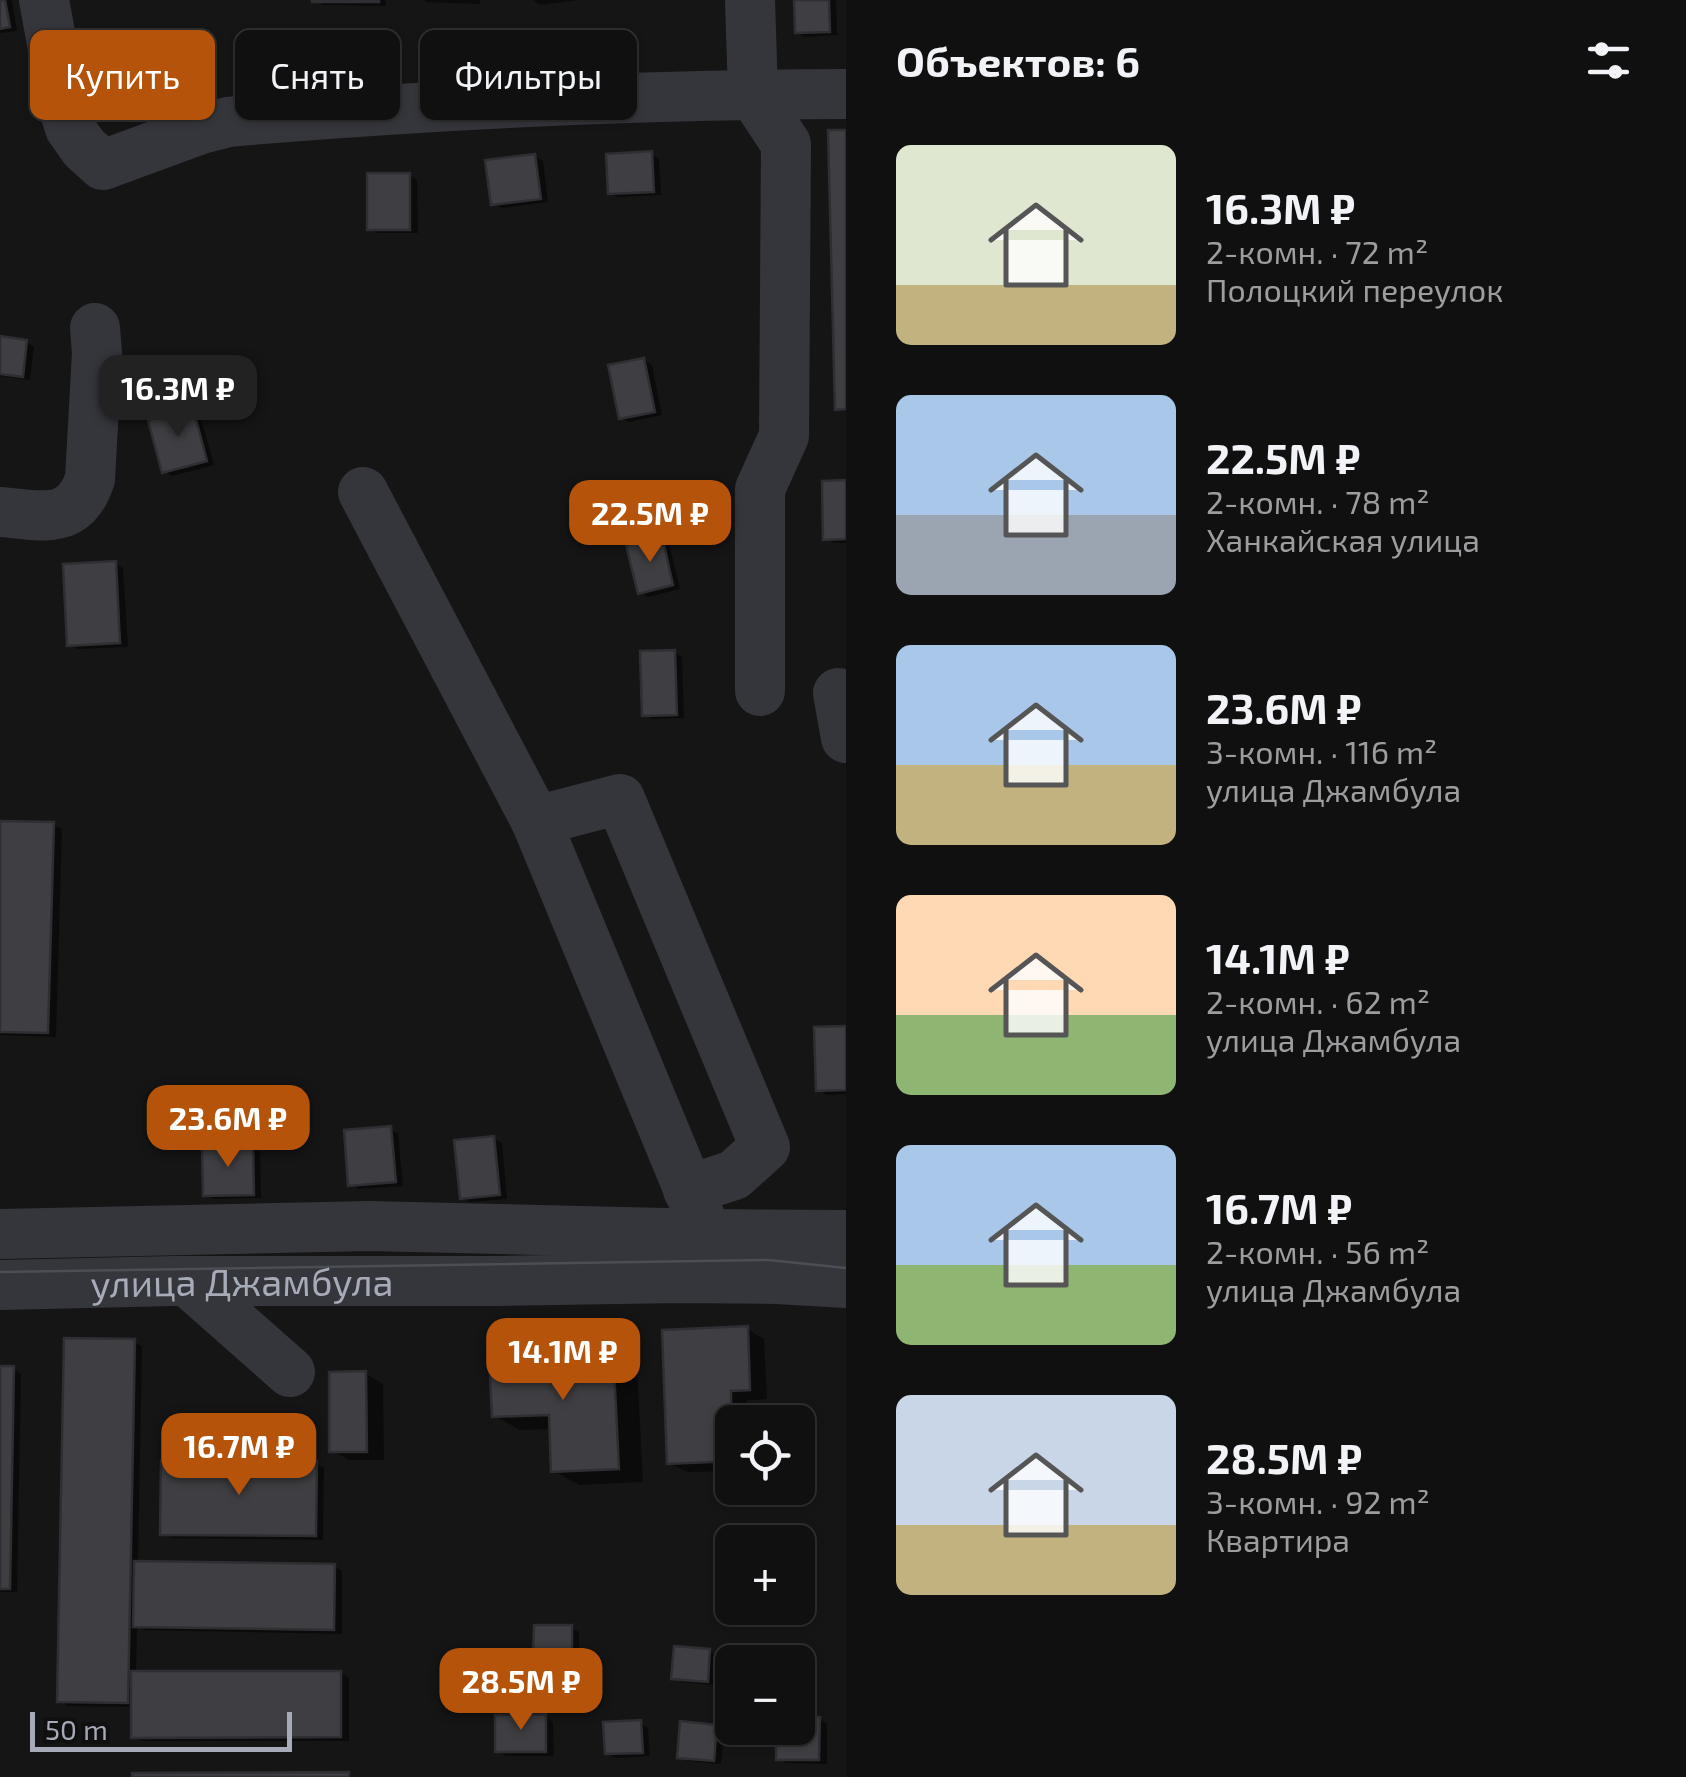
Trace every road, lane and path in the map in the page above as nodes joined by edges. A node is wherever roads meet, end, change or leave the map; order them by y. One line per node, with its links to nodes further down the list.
1 (44, 0): 3 (street)
2 (750, 0): 3 (street)
3 (752, 94): 4 (street); 8 (street)
4 (846, 94)
5 (94, 328): 7 (street)
6 (363, 492): 9 (street)
7 (0, 512)
8 (760, 691)
9 (536, 821): 10 (street); 10 (street)
10 (697, 1212): 11 (street, улица Джамбула); 12 (street, улица Джамбула)
11 (0, 1234)
12 (846, 1234)
13 (186, 1281): 14 (street, улица Джамбула); 15 (street, улица Джамбула); 16 (street)
14 (846, 1282)
15 (0, 1285)
16 (290, 1372)

